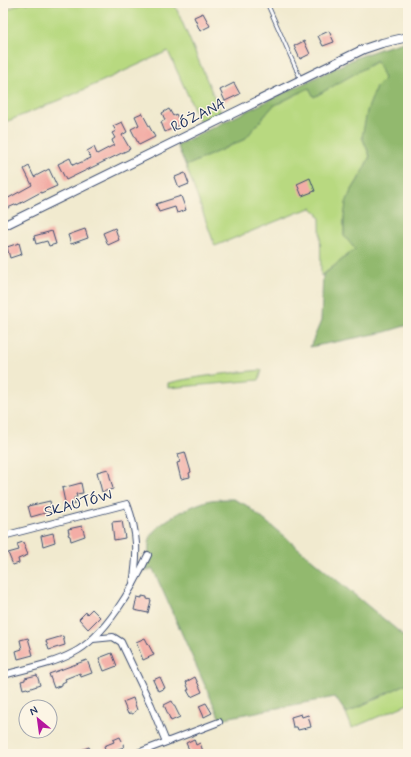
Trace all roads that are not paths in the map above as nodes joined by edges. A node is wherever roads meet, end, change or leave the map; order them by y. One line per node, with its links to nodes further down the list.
1 (267, 3): 3 (lane)
2 (408, 38): 3 (street, RÓŻANA)
3 (301, 80): 4 (street, RÓŻANA)
4 (3, 226)
5 (3, 536): 7 (street, SKAUTÓW)
6 (148, 555): 7 (street)
7 (133, 584): 8 (street)
8 (93, 639): 9 (street); 11 (street)
9 (3, 675)
10 (219, 722): 11 (street)
11 (166, 742): 12 (street)
12 (135, 754)

